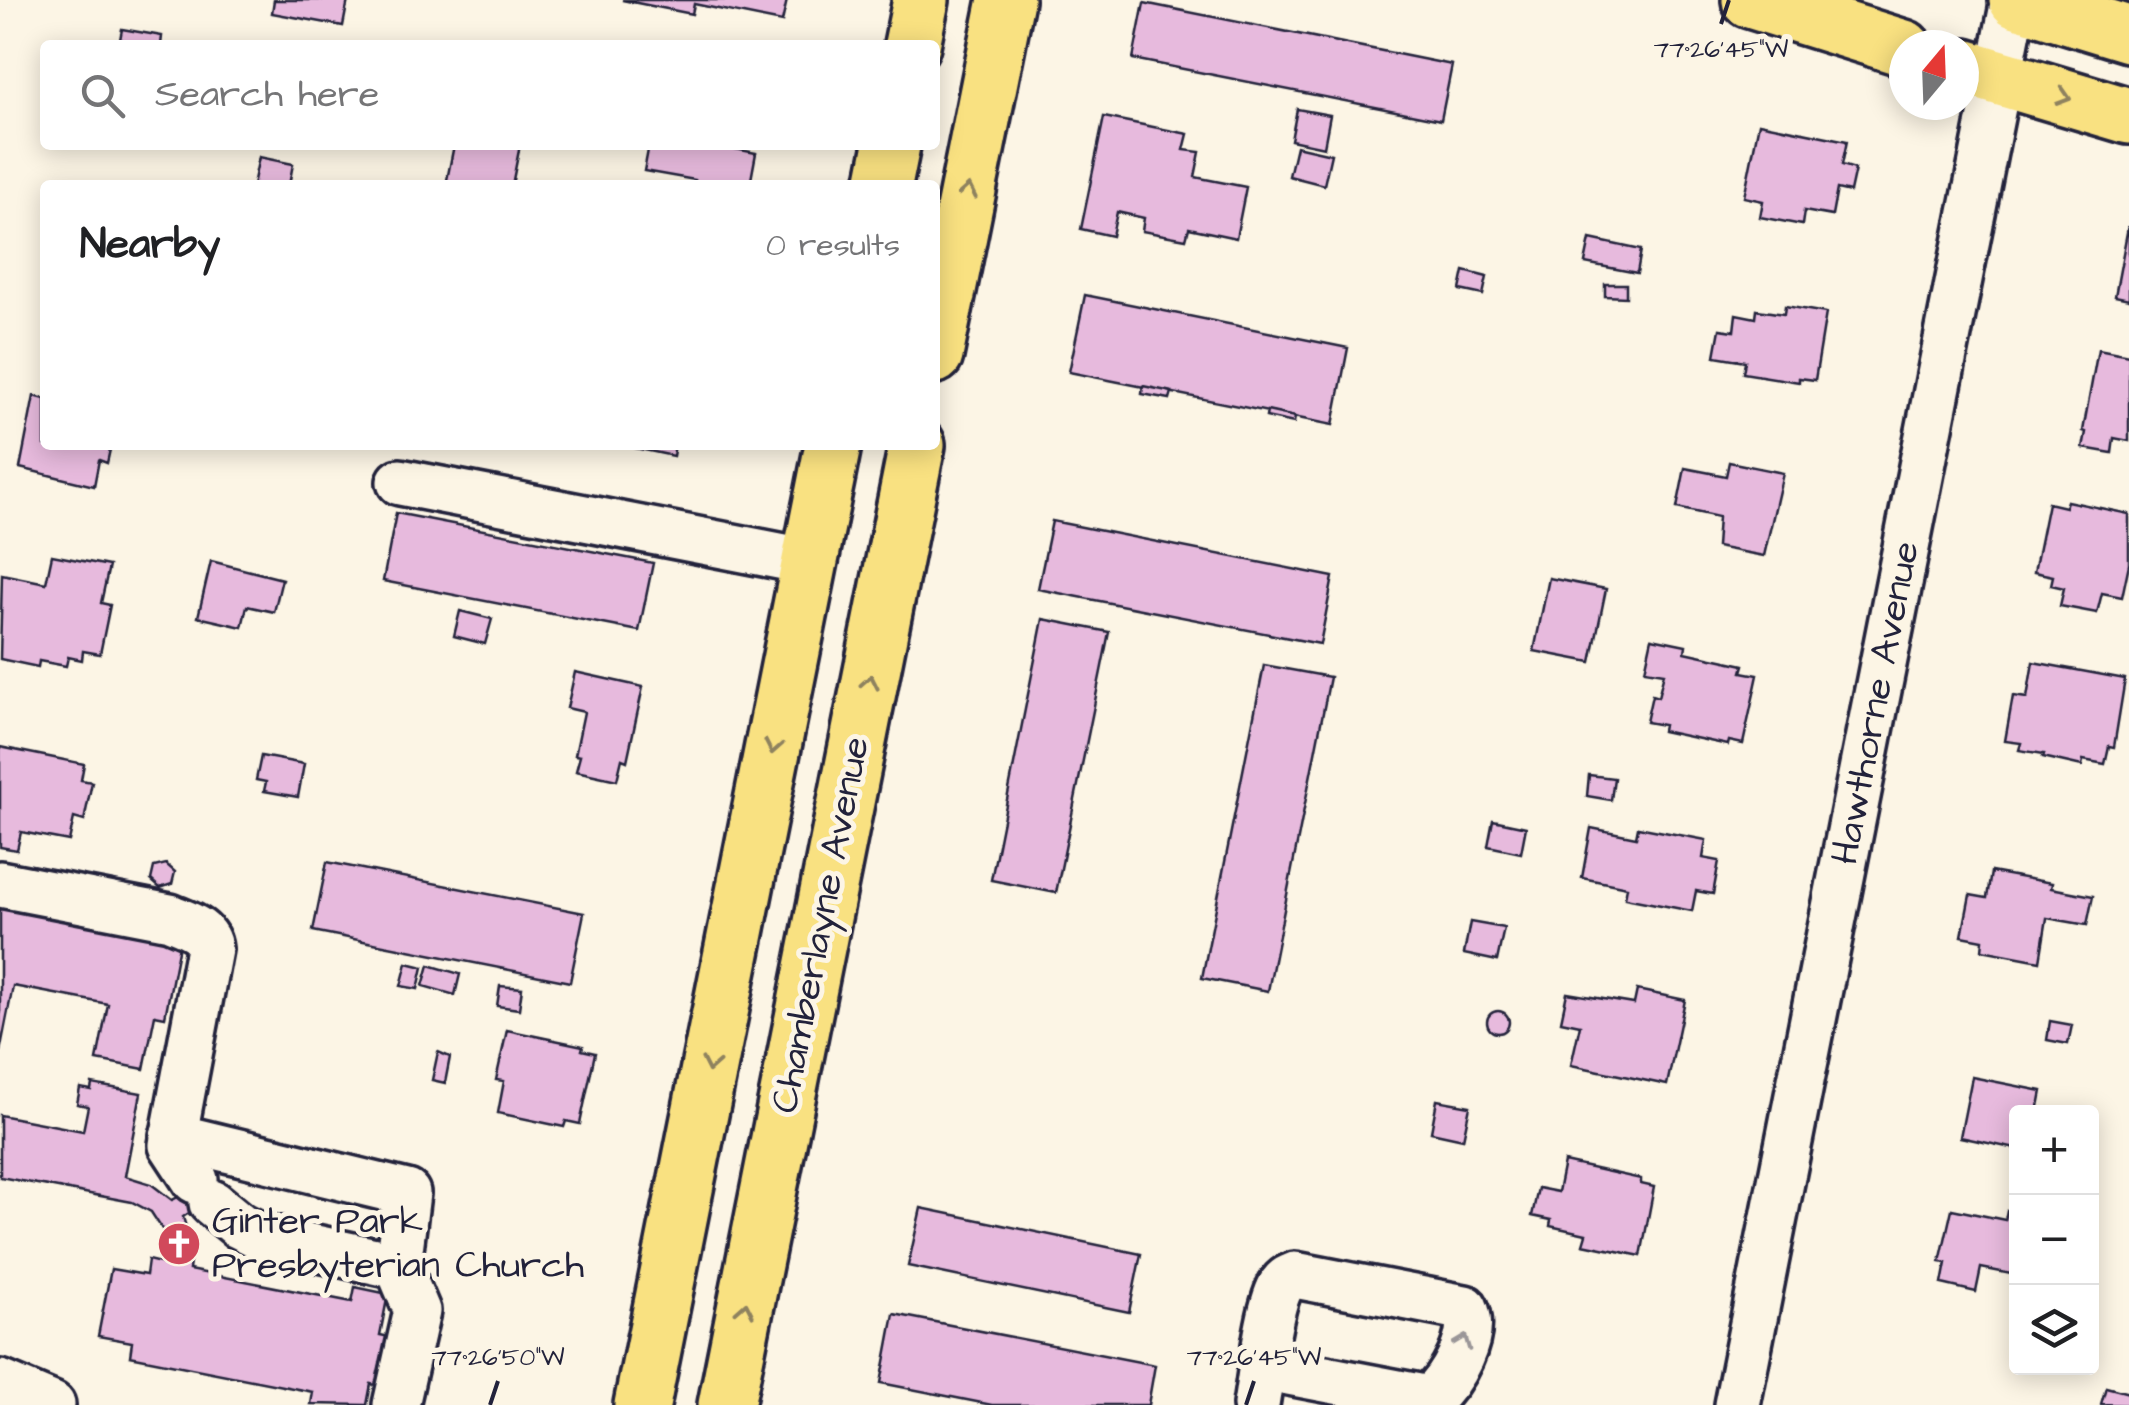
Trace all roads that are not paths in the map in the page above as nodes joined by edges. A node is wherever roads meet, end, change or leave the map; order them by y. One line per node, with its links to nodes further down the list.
1 (922, 0): 6 (main road)
2 (1006, 0): 12 (main road, one-way to 2)
3 (1750, 0): 7 (main road)
4 (2016, 0): 5 (main road); 8 (street, Hawthorne Avenue)
5 (2129, 34)
6 (913, 40)
7 (1889, 43)
8 (1982, 72): 9 (main road, one-way to 9); 25 (street, Hawthorne Avenue)
9 (2129, 116)
10 (891, 150): 11 (main road)
11 (885, 180)
12 (940, 330)
13 (832, 450): 16 (main road)
14 (917, 450): 24 (main road, Chamberlayne Avenue, one-way to 14)
15 (400, 482): 16 (street)
16 (810, 562): 23 (main road, one-way to 23)
17 (0, 884): 18 (street)
18 (173, 1136): 19 (street); 19 (street)
19 (398, 1266): 22 (street)
20 (0, 1383): 21 (street)
21 (52, 1405)
22 (396, 1405)
23 (642, 1405)
24 (726, 1405)
25 (1737, 1405)

